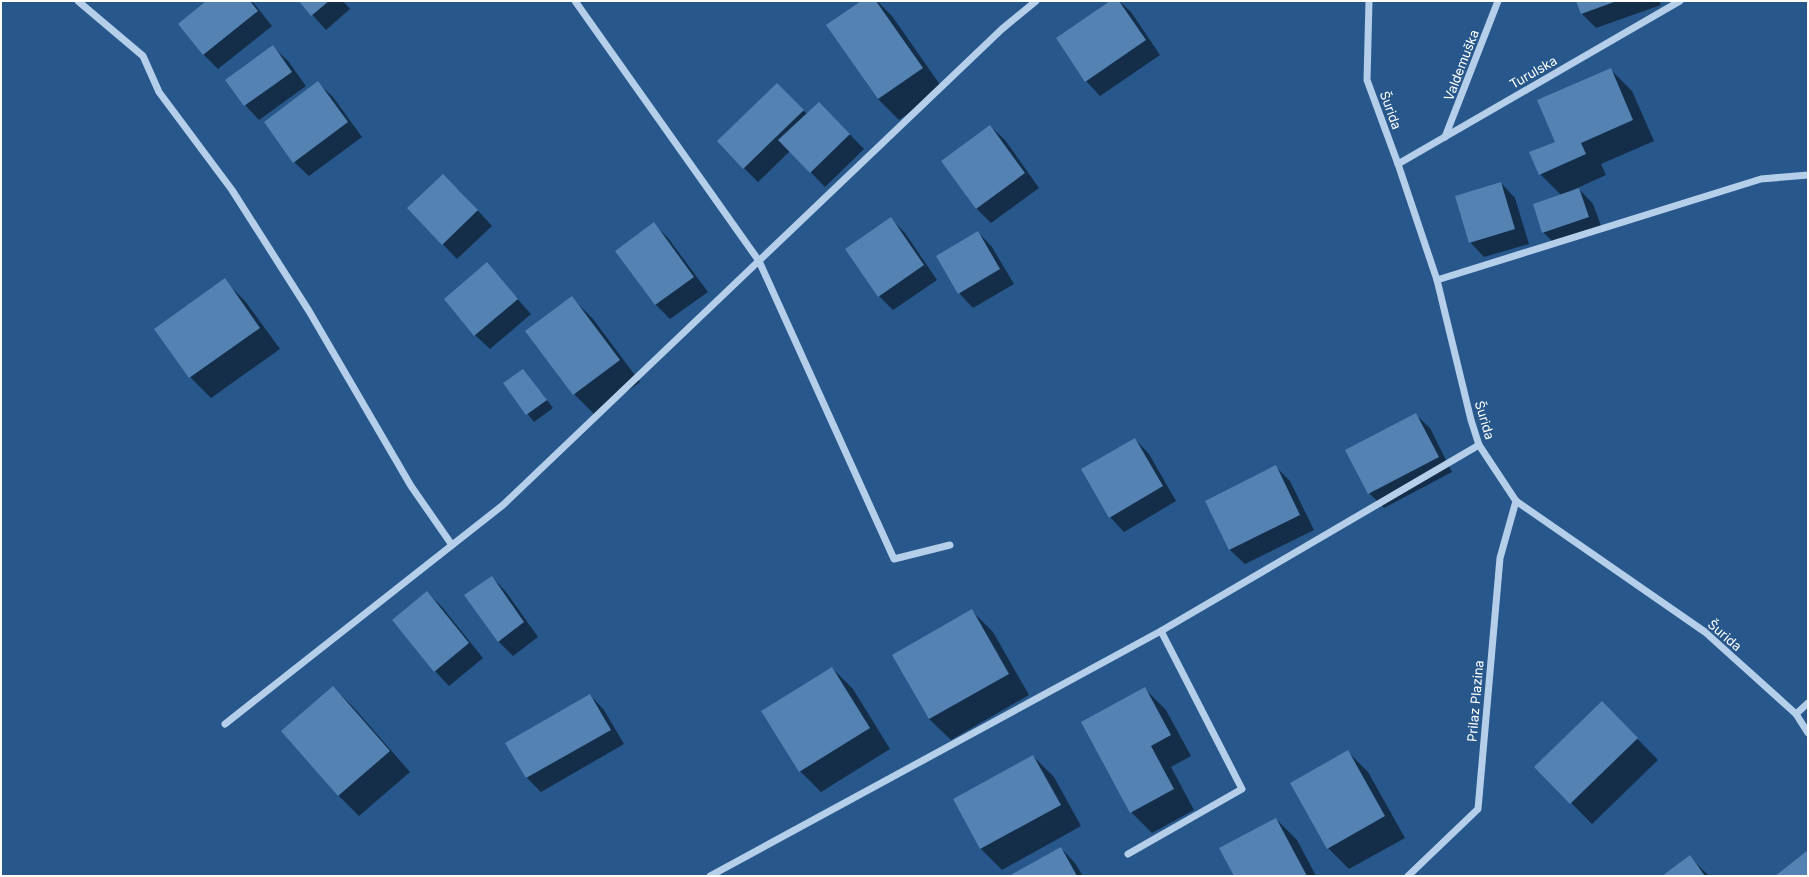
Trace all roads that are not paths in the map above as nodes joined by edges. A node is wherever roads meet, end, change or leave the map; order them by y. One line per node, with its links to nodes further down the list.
1 (78, 1): 14 (street)
2 (575, 1): 10 (street)
3 (1036, 1): 10 (street)
4 (1369, 1): 8 (street, Šurida)
5 (1498, 1): 7 (street, Valdemuška)
6 (1680, 1): 7 (street, Turulska)
7 (1446, 137): 8 (street, Turulska)
8 (1398, 164): 11 (street, Šurida)
9 (1808, 175): 11 (street)
10 (759, 261): 14 (street); 15 (street)
11 (1437, 280): 12 (street, Šurida)
12 (1479, 446): 13 (street, Šurida); 16 (street)
13 (1516, 501): 18 (street, Šurida); 23 (street, Prilaz Plazina)
14 (452, 545): 19 (street)
15 (950, 545)
16 (1161, 631): 21 (street); 22 (street)
17 (1808, 703): 18 (street)
18 (1796, 714): 20 (street, Šurida)
19 (225, 724)
20 (1808, 733)
21 (1128, 854)
22 (710, 876)
23 (1408, 876)

